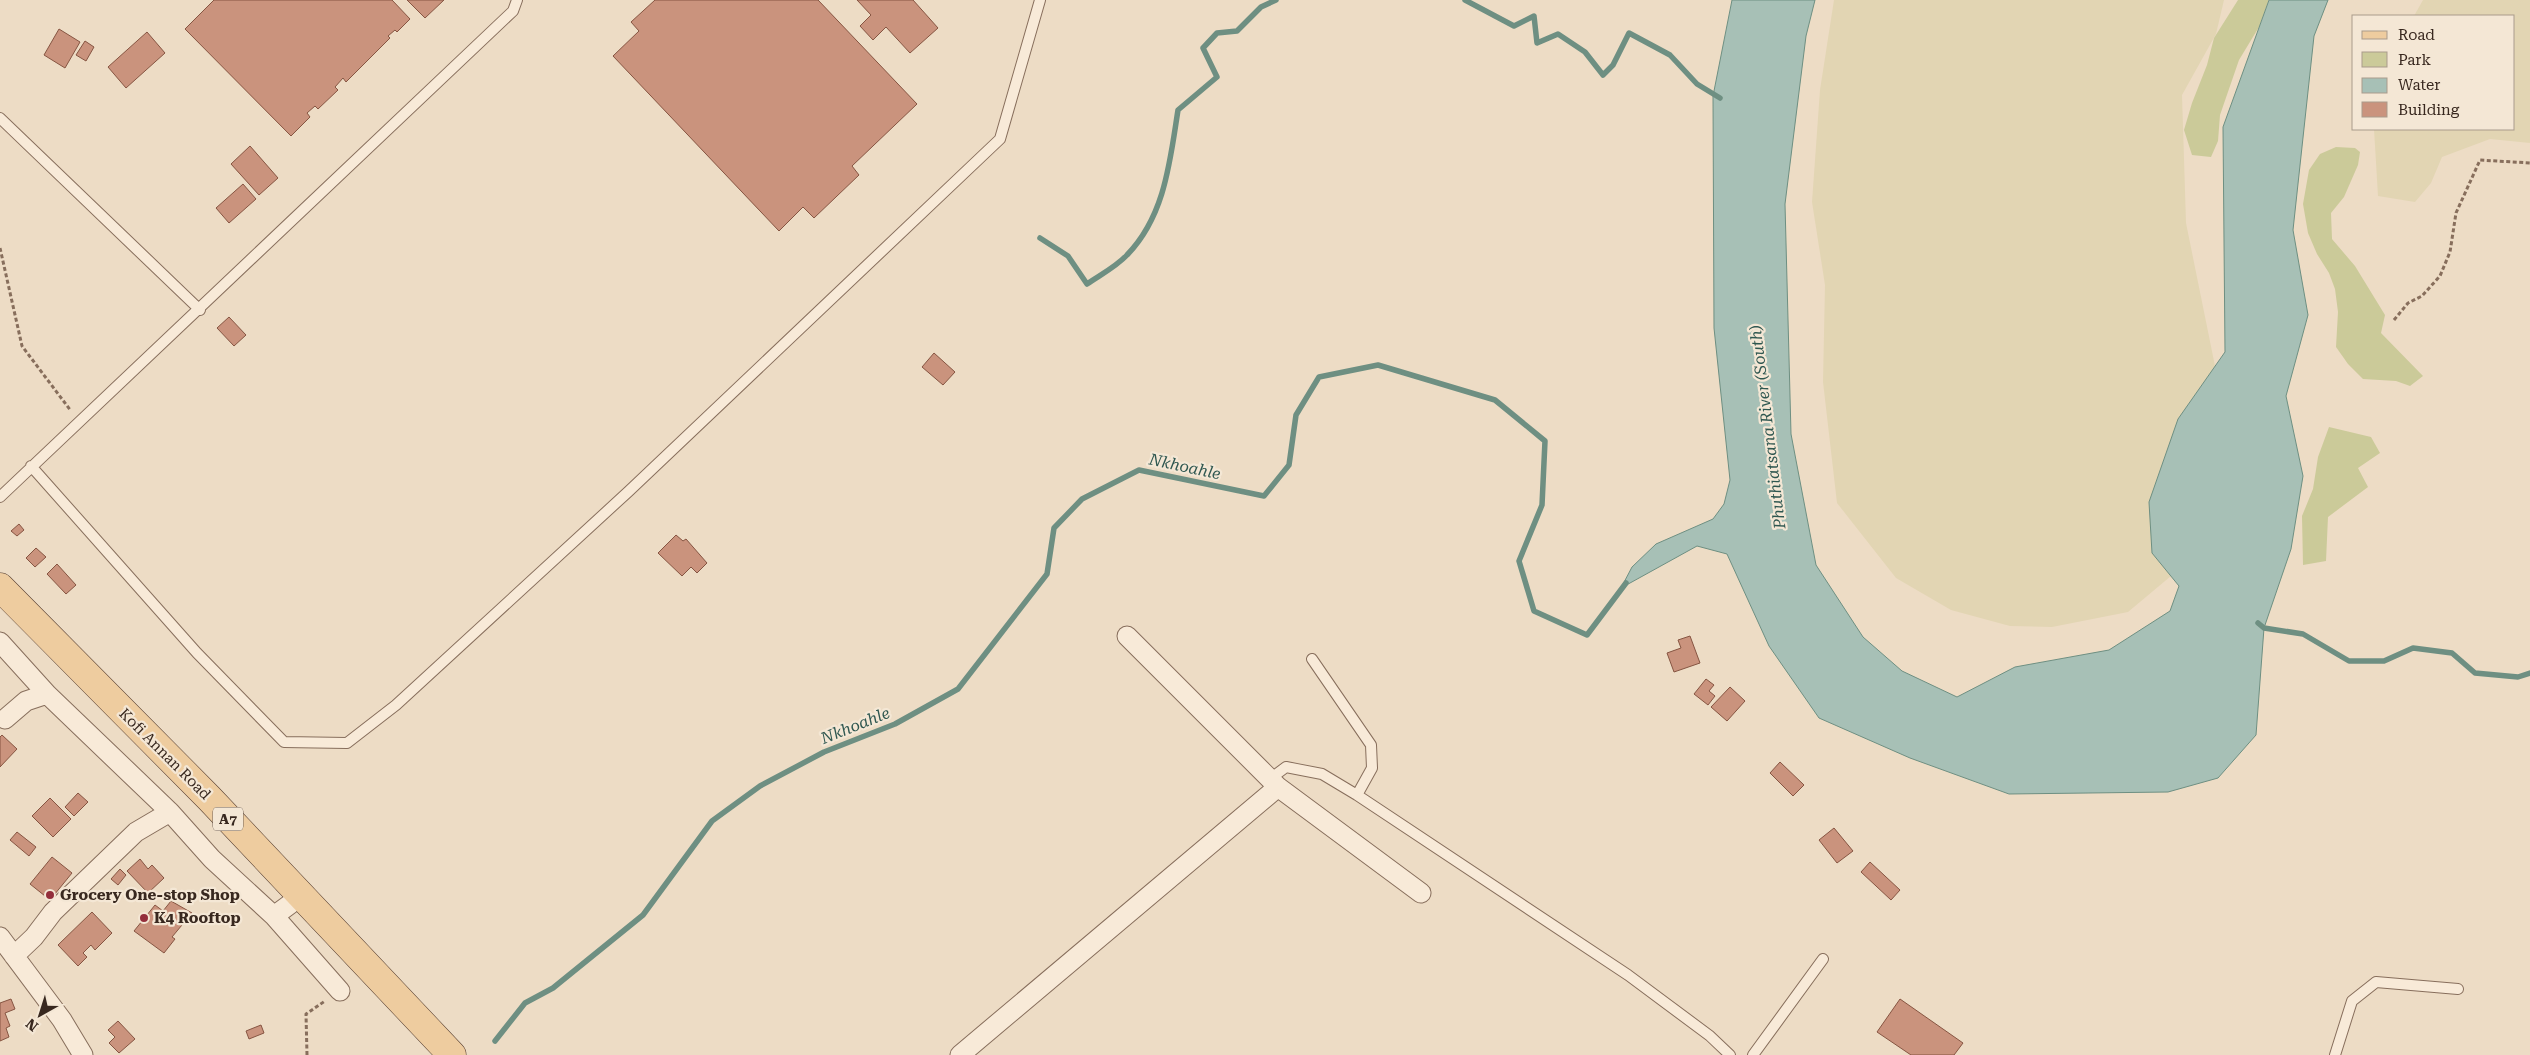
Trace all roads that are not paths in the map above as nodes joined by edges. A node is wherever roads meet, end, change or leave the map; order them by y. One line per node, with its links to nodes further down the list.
1 (517, 0): 4 (lane)
2 (1040, 0): 5 (lane)
3 (0, 118): 4 (lane)
4 (200, 310): 5 (lane)
5 (30, 466): 6 (lane)
6 (0, 497)
7 (0, 586): 17 (main road, Kofi Annan Road / A7)
8 (1127, 636): 13 (street)
9 (0, 642): 11 (street)
10 (1312, 659): 14 (lane)
11 (47, 694): 12 (street); 15 (street)
12 (5, 718)
13 (1274, 783): 14 (lane); 16 (street); 26 (street)
14 (1357, 795): 27 (lane)
15 (170, 812): 18 (street); 20 (street)
16 (1420, 893)
17 (302, 896): 18 (street); 25 (main road, Kofi Annan Road / A7)
18 (274, 916): 23 (street)
19 (0, 937): 20 (street)
20 (14, 956): 24 (street)
21 (1823, 959): 28 (lane)
22 (2458, 989): 29 (lane)
23 (340, 991)
24 (83, 1055)
25 (452, 1055)
26 (960, 1055)
27 (1730, 1055)
28 (1753, 1055)
29 (2335, 1055)

